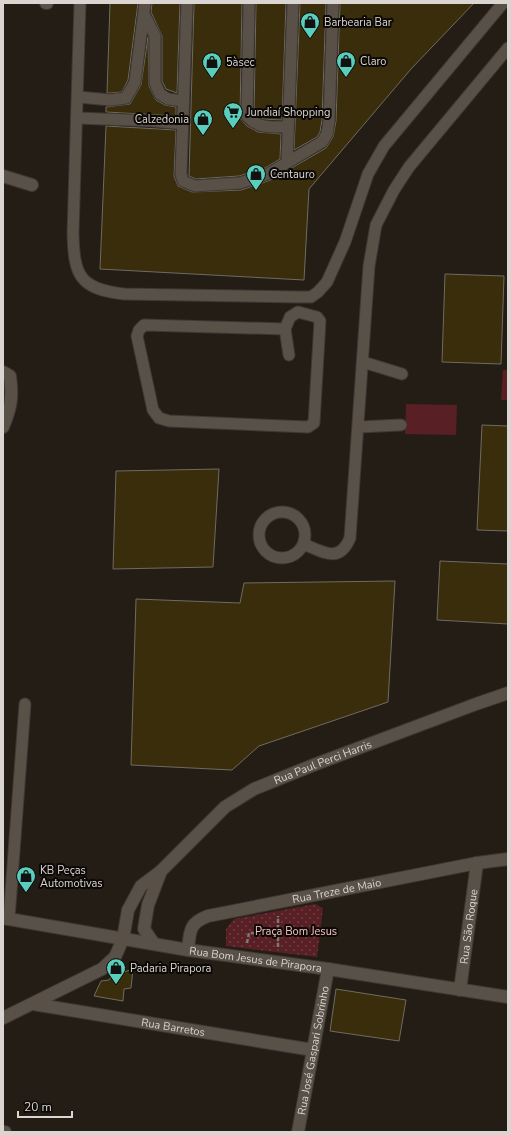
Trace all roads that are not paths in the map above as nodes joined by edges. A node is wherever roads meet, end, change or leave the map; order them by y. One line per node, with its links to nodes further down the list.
1 (80, 3): 9 (lane)
2 (187, 3): 10 (lane)
3 (249, 3): 13 (lane)
4 (293, 3): 13 (lane)
5 (333, 3): 14 (lane)
6 (503, 3): 17 (lane)
7 (144, 8): 9 (lane); 10 (lane)
8 (508, 48): 21 (lane)
9 (78, 97): 11 (lane)
10 (183, 101): 12 (lane)
11 (77, 118): 12 (lane); 17 (lane)
12 (183, 124): 14 (lane)
13 (288, 127): 14 (lane)
14 (287, 162)
15 (3, 176): 16 (street)
16 (32, 185)
17 (299, 297): 18 (lane)
18 (298, 312): 19 (lane); 19 (lane)
19 (285, 329): 20 (lane)
20 (289, 354)
21 (363, 362): 23 (lane); 25 (lane)
22 (3, 372): 26 (street)
23 (402, 374)
24 (401, 425): 25 (lane)
25 (359, 427): 27 (lane)
26 (3, 428)
27 (303, 544): 27 (lane)
28 (508, 694): 32 (street, Rua Paul Perci Harris)
29 (25, 704): 33 (lane)
30 (508, 859): 31 (street, Rua Treze de Maio)
31 (477, 863): 36 (street, Rua Treze de Maio); 38 (street, Rua São Roque)
32 (161, 871): 34 (street, Rua Paul Perci Harris); 35 (street, Rua Paul Perci Harris)
33 (6, 919): 34 (street, Rua Bom Jesus de Pirapora)
34 (123, 939): 35 (street, Rua Bom Jesus de Pirapora); 40 (street, Rua Paul Perci Harris)
35 (154, 944): 36 (street, Rua Bom Jesus de Pirapora)
36 (188, 950): 37 (street, Rua Bom Jesus de Pirapora)
37 (328, 969): 38 (street, Rua Bom Jesus de Pirapora); 42 (street, Rua José Gaspari Sobrinho)
38 (460, 990): 39 (street, Rua Bom Jesus de Pirapora)
39 (508, 997)
40 (33, 1004): 41 (street, Rua Paul Perci Harris); 42 (street, Rua Barretos)
41 (3, 1018)
42 (313, 1050): 43 (street, Rua José Gaspari Sobrinho)
43 (298, 1132)

